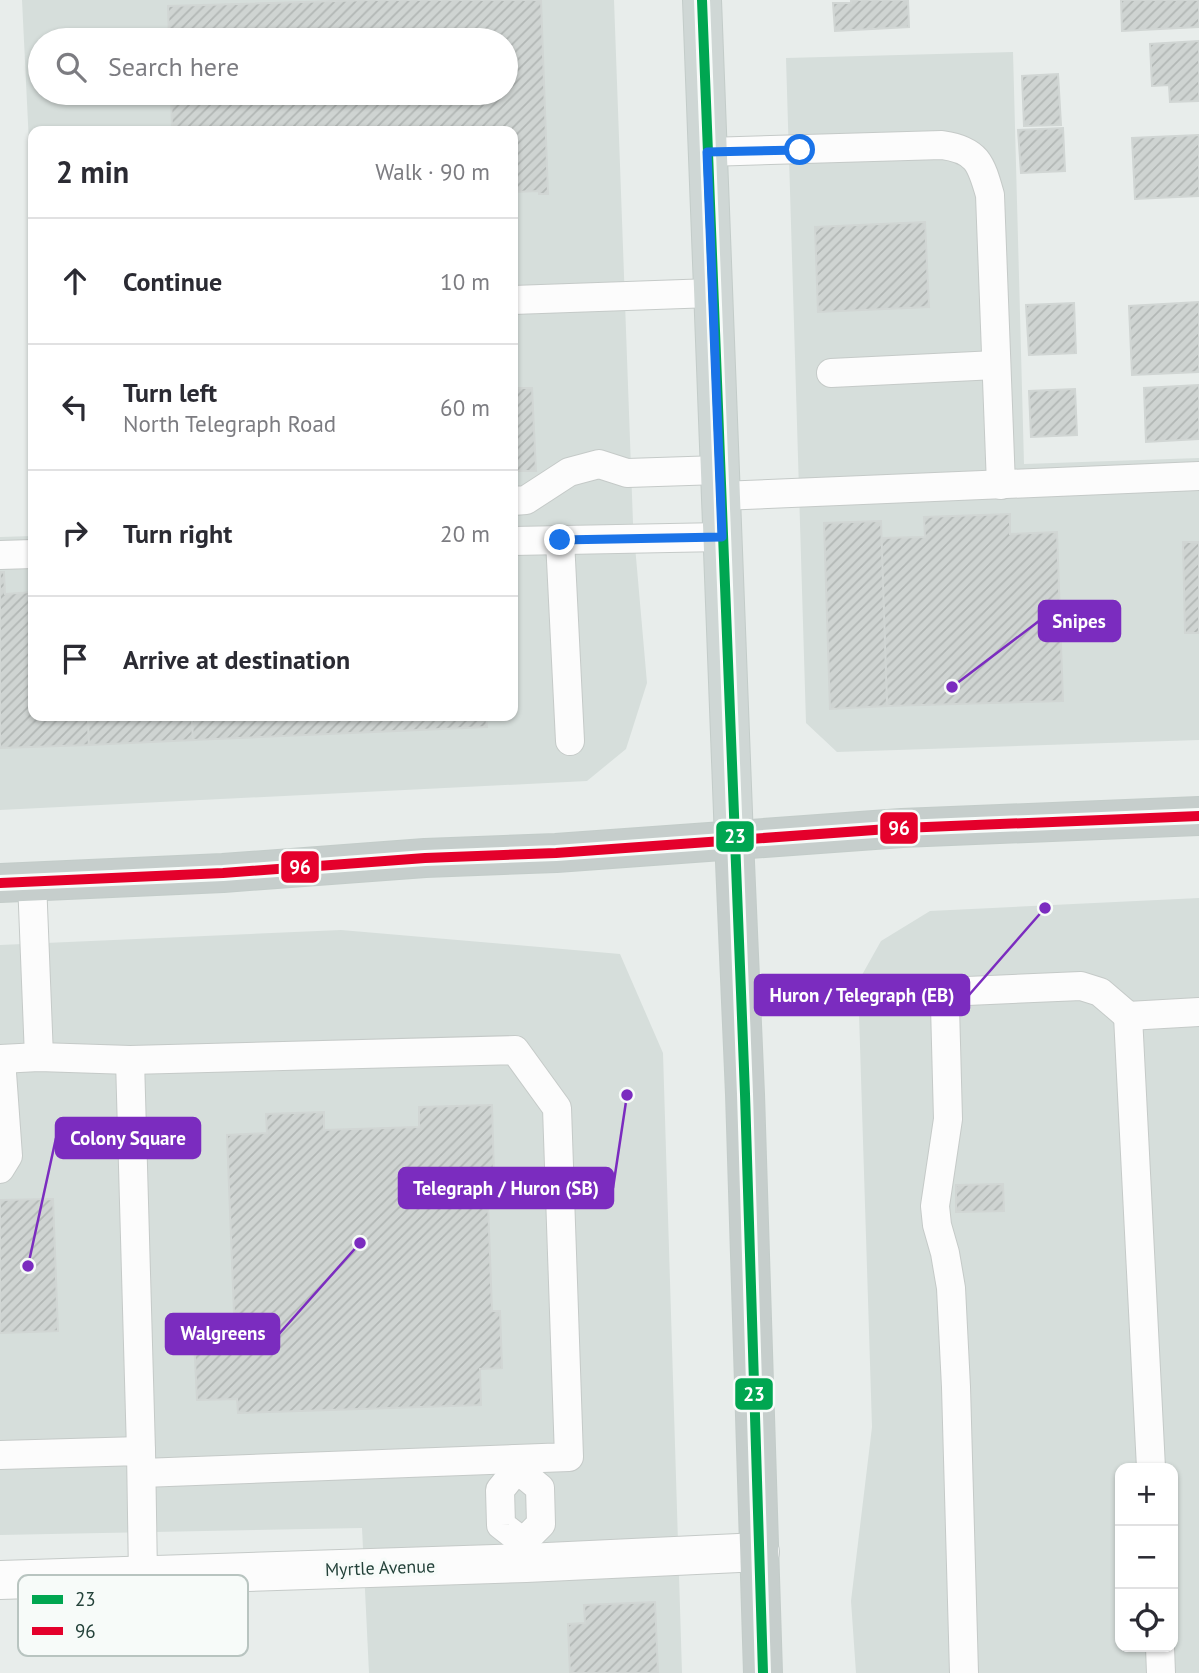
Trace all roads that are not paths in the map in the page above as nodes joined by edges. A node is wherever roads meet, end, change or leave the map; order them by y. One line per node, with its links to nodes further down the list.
1 (702, 0): 2 (main road)
2 (707, 152): 3 (main road); 5 (lane)
3 (712, 293): 4 (lane); 8 (main road)
4 (518, 300)
5 (996, 365): 6 (lane); 9 (lane)
6 (831, 373)
7 (1199, 476): 9 (lane)
8 (719, 483): 9 (lane); 10 (lane); 11 (main road)
9 (1001, 485)
10 (518, 500)
11 (722, 537): 12 (lane); 18 (main road)
12 (560, 540): 13 (lane); 16 (lane)
13 (518, 541)
14 (28, 554): 15 (lane)
15 (0, 555)
16 (570, 741)
17 (1199, 816): 18 (highway)
18 (734, 839): 19 (highway); 30 (highway)
19 (16, 882): 22 (lane)
20 (1199, 1012): 21 (lane)
21 (1128, 1016): 28 (lane); 38 (lane)
22 (39, 1057): 23 (lane); 24 (lane)
23 (1, 1059): 25 (lane)
24 (130, 1060): 27 (lane); 29 (lane)
25 (0, 1169)
26 (0, 1455): 27 (lane)
27 (141, 1462): 29 (lane); 32 (lane)
28 (1151, 1463)
29 (516, 1464): 31 (lane); 31 (lane)
30 (760, 1552): 31 (street, Myrtle Avenue); 37 (highway)
31 (524, 1553): 33 (street, Myrtle Avenue)
32 (143, 1575)
33 (160, 1575)
34 (18, 1579): 35 (street, Myrtle Avenue)
35 (0, 1580)
36 (1160, 1652): 39 (lane)
37 (764, 1673)
38 (964, 1673)
39 (1161, 1673)

